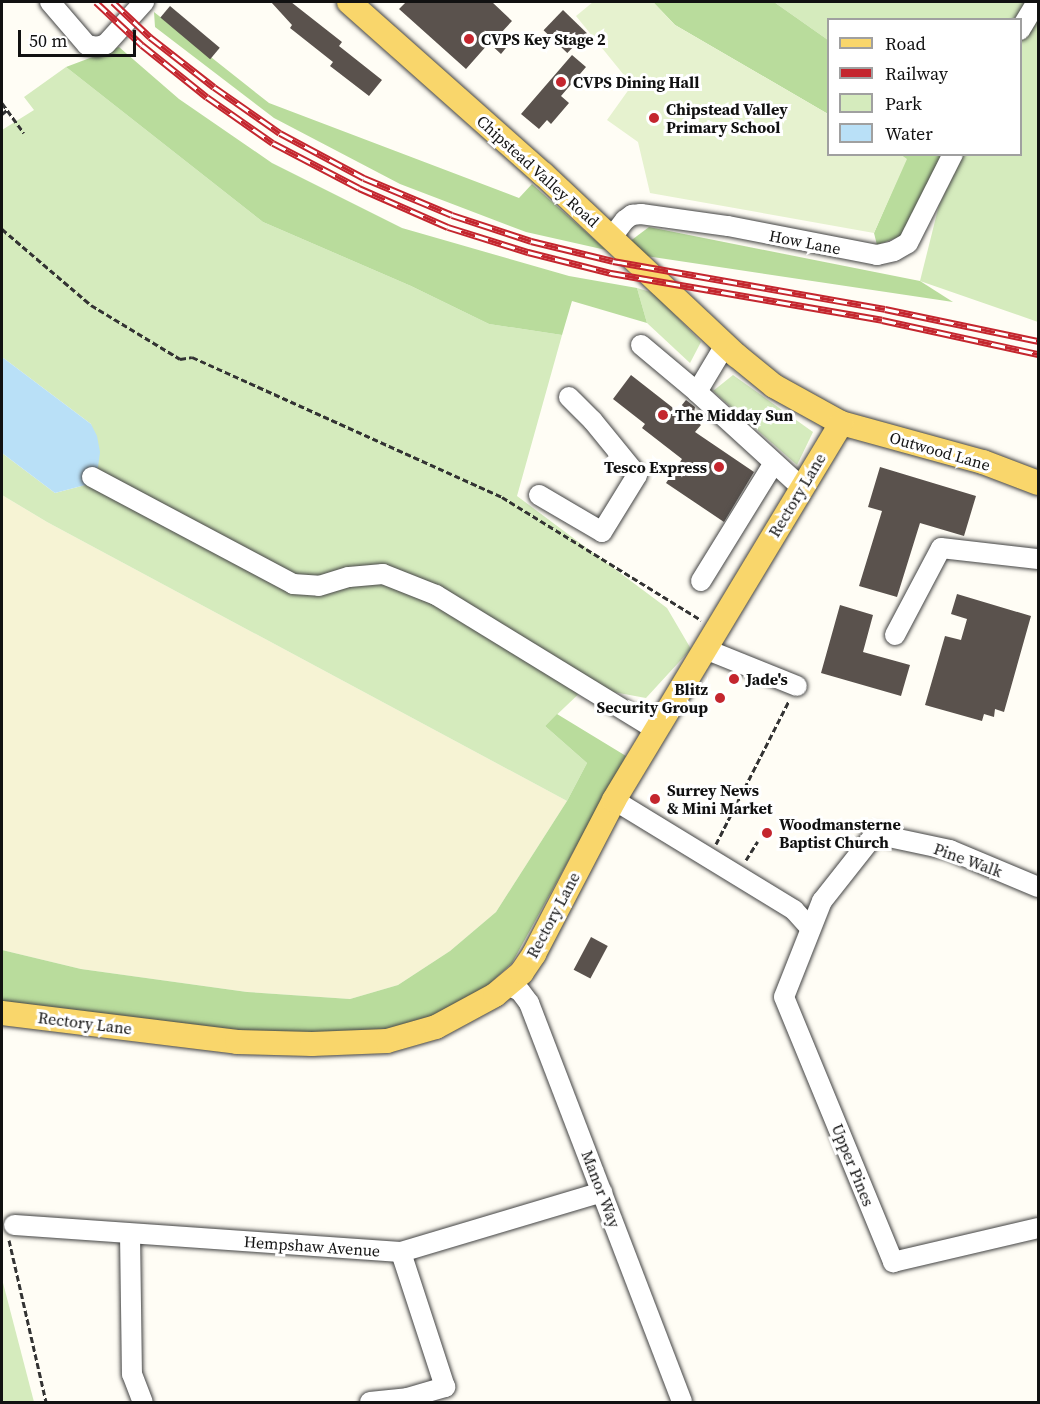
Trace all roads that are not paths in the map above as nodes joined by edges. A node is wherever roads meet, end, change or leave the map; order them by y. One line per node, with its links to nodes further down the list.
1 (50, 2): 2 (street)
2 (144, 2)
3 (349, 2): 7 (main road, Chipstead Valley Road)
4 (1037, 2): 5 (street)
5 (1022, 27)
6 (952, 156): 7 (street, How Lane)
7 (612, 237): 9 (main road, Chipstead Valley Road)
8 (641, 345): 10 (street)
9 (725, 345): 10 (street); 12 (main road, Chipstead Valley Road)
10 (697, 392): 13 (street)
11 (569, 397): 17 (street)
12 (841, 423): 15 (main road, Outwood Lane); 16 (main road, Rectory Lane)
13 (774, 463): 16 (street); 19 (street)
14 (92, 477): 23 (street)
15 (1038, 483)
16 (802, 488): 21 (main road, Rectory Lane)
17 (539, 495)
18 (1038, 559): 20 (street)
19 (701, 581)
20 (895, 635)
21 (711, 639): 22 (street); 23 (main road, Rectory Lane)
22 (797, 686)
23 (656, 730): 24 (main road, Rectory Lane)
24 (614, 800): 27 (street); 29 (main road, Rectory Lane)
25 (1038, 887): 26 (street, Pine Walk)
26 (822, 902): 27 (street); 28 (street, Pine Walk)
27 (794, 910): 28 (street)
28 (811, 929): 32 (street, Upper Pines)
29 (508, 985): 30 (main road, Rectory Lane); 31 (street, Manor Way)
30 (2, 1013)
31 (602, 1192): 35 (street, Hempshaw Avenue); 38 (street, Manor Way)
32 (1038, 1228)
33 (11, 1232): 34 (street, Hempshaw Avenue)
34 (130, 1234): 35 (street, Hempshaw Avenue); 36 (street)
35 (401, 1252): 37 (street)
36 (143, 1402)
37 (370, 1402)
38 (682, 1402)

